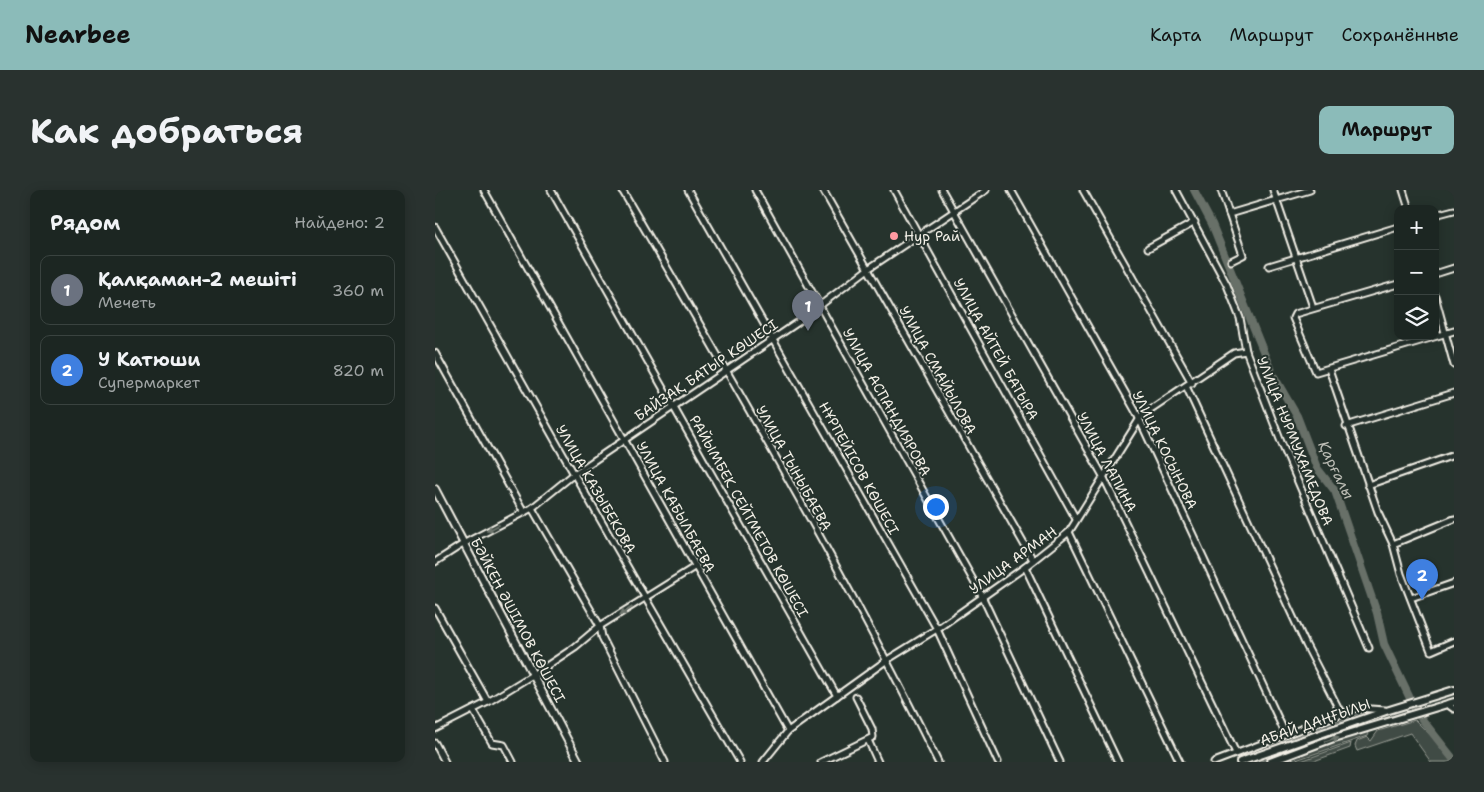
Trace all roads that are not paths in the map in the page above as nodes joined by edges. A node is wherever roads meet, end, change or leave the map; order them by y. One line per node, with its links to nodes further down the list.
1 (484, 190): 52 (street, УЛИЦА КАБЫЛБАЕВА)
2 (551, 190): 49 (street, РАЙЫМБЕК СЕЙТМЕТОВ КӨШЕСІ)
3 (622, 190): 45 (street, УЛИЦА ТЫНЫБАЕВА)
4 (688, 190): 40 (street, НҰРПЕЙІСОВ КӨШЕСІ)
5 (755, 190): 35 (street, УЛИЦА АСПАНДИЯРОВА)
6 (823, 190): 32 (street, УЛИЦА СМАЙЫЛОВА)
7 (895, 190): 26 (street, УЛИЦА АЙТЕЙ БАТЫРА)
8 (942, 190): 20 (street, УЛИЦА ЛАПИНА)
9 (986, 190): 20 (street, БАЙЗАҚ БАТЫР КӨШЕСІ)
10 (1011, 190): 50 (street, УЛИЦА КОСЫНОВА)
11 (1083, 190): 46 (street)
12 (1176, 190): 23 (street, УЛИЦА НУРМУХАМЕДОВА)
13 (1221, 190): 21 (street)
14 (1273, 190): 17 (street)
15 (1310, 190): 17 (street)
16 (1403, 190): 18 (street)
17 (1276, 199): 21 (street); 28 (street)
18 (1408, 205)
19 (1454, 210): 22 (street)
20 (955, 212): 26 (street, БАЙЗАҚ БАТЫР КӨШЕСІ); 55 (street, УЛИЦА ЛАПИНА)
21 (1229, 214): 29 (street)
22 (1439, 215)
23 (1195, 222): 27 (street); 41 (street, УЛИЦА НУРМУХАМЕДОВА)
24 (435, 227): 54 (street, УЛИЦА КАЗЫБЕКОВА)
25 (1394, 228): 28 (street)
26 (921, 235): 32 (street, БАЙЗАҚ БАТЫР КӨШЕСІ); 60 (street, УЛИЦА АЙТЕЙ БАТЫРА)
27 (1148, 248)
28 (1296, 258): 30 (street); 36 (street)
29 (1231, 261)
30 (1269, 266)
31 (1454, 268): 33 (street)
32 (868, 269): 35 (street, БАЙЗАҚ БАТЫР КӨШЕСІ); 65 (street, УЛИЦА СМАЙЫЛОВА)
33 (1439, 273)
34 (1394, 285): 36 (street)
35 (820, 304): 40 (street, БАЙЗАҚ БАТЫР КӨШЕСІ); 70 (street, УЛИЦА АСПАНДИЯРОВА)
36 (1313, 307): 44 (street)
37 (1439, 311): 39 (street)
38 (1454, 331): 39 (street)
39 (1445, 334): 43 (street); 44 (street)
40 (773, 338): 45 (street, БАЙЗАҚ БАТЫР КӨШЕСІ); 75 (street, НҰРПЕЙІСОВ КӨШЕСІ)
41 (1246, 351): 46 (street, УЛИЦА АРМАН); 77 (street, УЛИЦА НУРМУХАМЕДОВА)
42 (436, 356): 59 (street)
43 (1454, 365)
44 (1329, 369): 51 (street)
45 (726, 370): 49 (street, БАЙЗАҚ БАТЫР КӨШЕСІ); 78 (street, УЛИЦА ТЫНЫБАЕВА)
46 (1192, 383): 47 (street, УЛИЦА АРМАН)
47 (1186, 386): 50 (street, УЛИЦА АРМАН); 89 (street)
48 (1454, 393): 51 (street)
49 (674, 405): 52 (street, БАЙЗАҚ БАТЫР КӨШЕСІ); 82 (street, РАЙЫМБЕК СЕЙТМЕТОВ КӨШЕСІ)
50 (1138, 420): 55 (street, УЛИЦА АРМАН); 92 (street, УЛИЦА КОСЫНОВА)
51 (1346, 426): 56 (street)
52 (625, 439): 54 (street, БАЙЗАҚ БАТЫР КӨШЕСІ); 67 (street, УЛИЦА КАБЫЛБАЕВА)
53 (1454, 455): 56 (street)
54 (574, 474): 58 (street, БАЙЗАҚ БАТЫР КӨШЕСІ); 72 (street, УЛИЦА КАЗЫБЕКОВА)
55 (1103, 476): 60 (street, УЛИЦА АРМАН); 95 (street, УЛИЦА ЛАПИНА)
56 (1368, 486): 64 (street)
57 (435, 489): 63 (main road, БӘЙКЕН ӘШІМОВ КӨШЕСІ)
58 (532, 508): 59 (street, БАЙЗАҚ БАТЫР КӨШЕСІ); 74 (street)
59 (523, 513): 63 (street, БАЙЗАҚ БАТЫР КӨШЕСІ, one-way to 63)
60 (1076, 519): 62 (street, УЛИЦА АРМАН)
61 (1454, 519): 64 (street)
62 (1069, 532): 65 (street, УЛИЦА АРМАН); 108 (street)
63 (463, 544): 66 (street, БАЙЗАҚ БАТЫР КӨШЕСІ); 79 (main road, БӘЙКЕН ӘШІМОВ КӨШЕСІ)
64 (1393, 544): 71 (street)
65 (1033, 560): 68 (street, УЛИЦА АРМАН)
66 (435, 562)
67 (696, 566): 72 (street); 91 (street, УЛИЦА КАБЫЛБАЕВА)
68 (1025, 567): 70 (street, УЛИЦА АРМАН); 107 (street)
69 (1454, 583): 71 (street)
70 (982, 596): 75 (street, УЛИЦА АРМАН); 106 (street, УЛИЦА АСПАНДИЯРОВА)
71 (1411, 598): 76 (street)
72 (646, 599): 74 (street, one-way to 74); 100 (street, УЛИЦА КАЗЫБЕКОВА)
73 (435, 608): 84 (street)
74 (600, 626): 79 (street); 99 (street)
75 (937, 629): 78 (street, УЛИЦА АРМАН); 105 (street, НҰРПЕЙІСОВ КӨШЕСІ)
76 (1454, 641)
77 (1369, 648)
78 (887, 660): 82 (street, УЛИЦА АРМАН); 104 (street, УЛИЦА ТЫНЫБАЕВА)
79 (533, 674): 84 (street); 98 (main road, БӘЙКЕН ӘШІМОВ КӨШЕСІ)
80 (1454, 690): 81 (main road)
81 (1445, 692): 85 (main road); 88 (main road, АБАЙ ДАҢҒЫЛЫ)
82 (837, 696): 91 (street, УЛИЦА АРМАН)
83 (856, 697): 93 (street)
84 (488, 702): 87 (street)
85 (1451, 703): 86 (street); 111 (main road, АБАЙ ДАҢҒЫЛЫ, one-way to 85)
86 (1454, 709)
87 (473, 710): 90 (street); 97 (street)
88 (1386, 710): 89 (street); 110 (main road, АБАЙ ДАҢҒЫЛЫ)
89 (1341, 713): 92 (street)
90 (435, 729)
91 (788, 731): 101 (street, УЛИЦА АРМАН)
92 (1284, 731): 95 (street)
93 (868, 740): 102 (street); 103 (street)
94 (435, 743): 96 (street)
95 (1236, 753): 109 (street)
96 (445, 762)
97 (513, 762)
98 (579, 762)
99 (665, 762)
100 (740, 762)
101 (763, 762)
102 (821, 762)
103 (878, 762)
104 (938, 762)
105 (998, 762)
106 (1060, 762)
107 (1119, 762)
108 (1180, 762)
109 (1214, 762)
110 (1240, 762)
111 (1270, 762)

